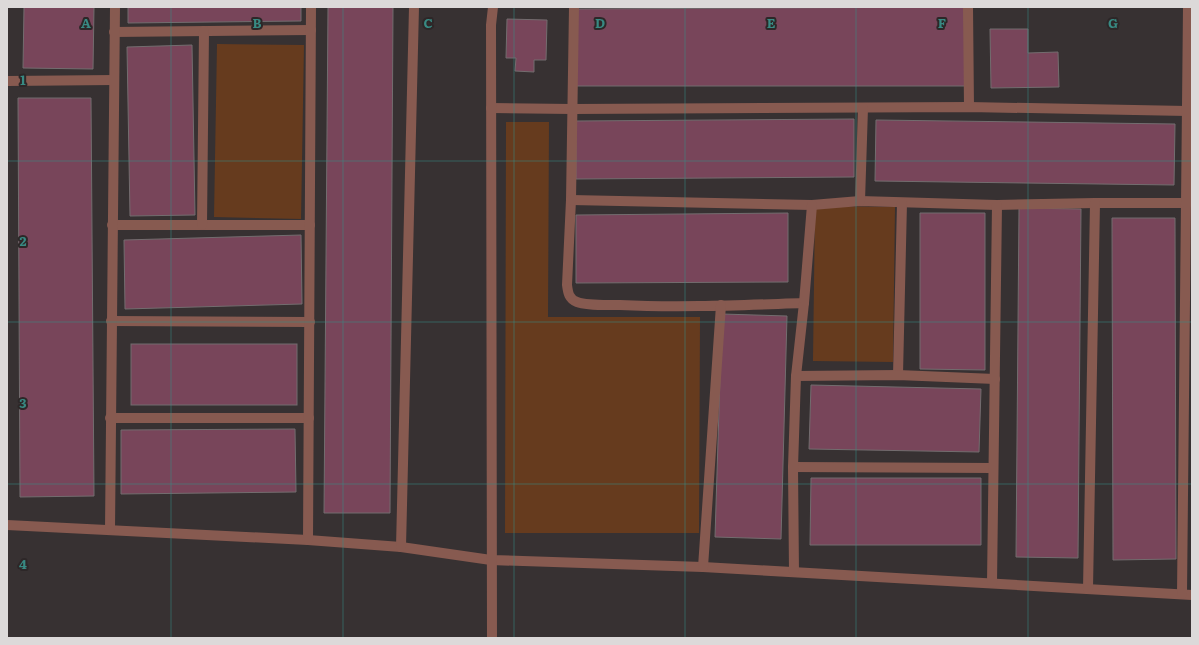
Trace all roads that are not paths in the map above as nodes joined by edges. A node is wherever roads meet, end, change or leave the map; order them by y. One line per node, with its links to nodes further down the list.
1 (115, 7): 10 (street)
2 (311, 7): 8 (street)
3 (414, 7): 42 (street)
4 (493, 7): 14 (street)
5 (574, 7): 16 (street)
6 (968, 7): 13 (street)
7 (1188, 7): 17 (street)
8 (311, 30): 9 (street); 27 (street)
9 (204, 31): 10 (street); 26 (street)
10 (114, 32): 11 (street)
11 (114, 80): 12 (street); 25 (street)
12 (7, 81)
13 (969, 107): 15 (street); 17 (street)
14 (491, 108): 16 (street); 43 (street)
15 (863, 108): 16 (street); 19 (street)
16 (572, 109): 18 (street)
17 (1187, 111): 22 (street)
18 (571, 200): 23 (street); 29 (street)
19 (860, 201): 20 (street); 23 (street)
20 (902, 203): 24 (street); 32 (street)
21 (1095, 203): 22 (street); 24 (street); 47 (street)
22 (1186, 203): 48 (street)
23 (812, 205): 28 (street)
24 (997, 205): 34 (street)
25 (112, 225): 26 (street); 30 (street)
26 (202, 225): 27 (street)
27 (310, 225): 31 (street)
28 (804, 304): 29 (street); 33 (street)
29 (720, 305): 44 (street)
30 (111, 321): 31 (street); 35 (street)
31 (310, 322): 36 (street)
32 (898, 375): 33 (street); 34 (street)
33 (796, 376): 37 (street)
34 (995, 379): 38 (street)
35 (110, 418): 36 (street); 40 (street)
36 (309, 418): 41 (street)
37 (793, 467): 38 (street); 45 (street)
38 (992, 468): 46 (street)
39 (7, 525): 40 (street)
40 (110, 530): 41 (street)
41 (308, 540): 42 (street)
42 (401, 548): 43 (street)
43 (491, 560): 44 (street); 49 (street)
44 (703, 567): 45 (street)
45 (794, 572): 46 (street)
46 (992, 583): 47 (street)
47 (1088, 589): 48 (street)
48 (1187, 594)
49 (492, 638)

